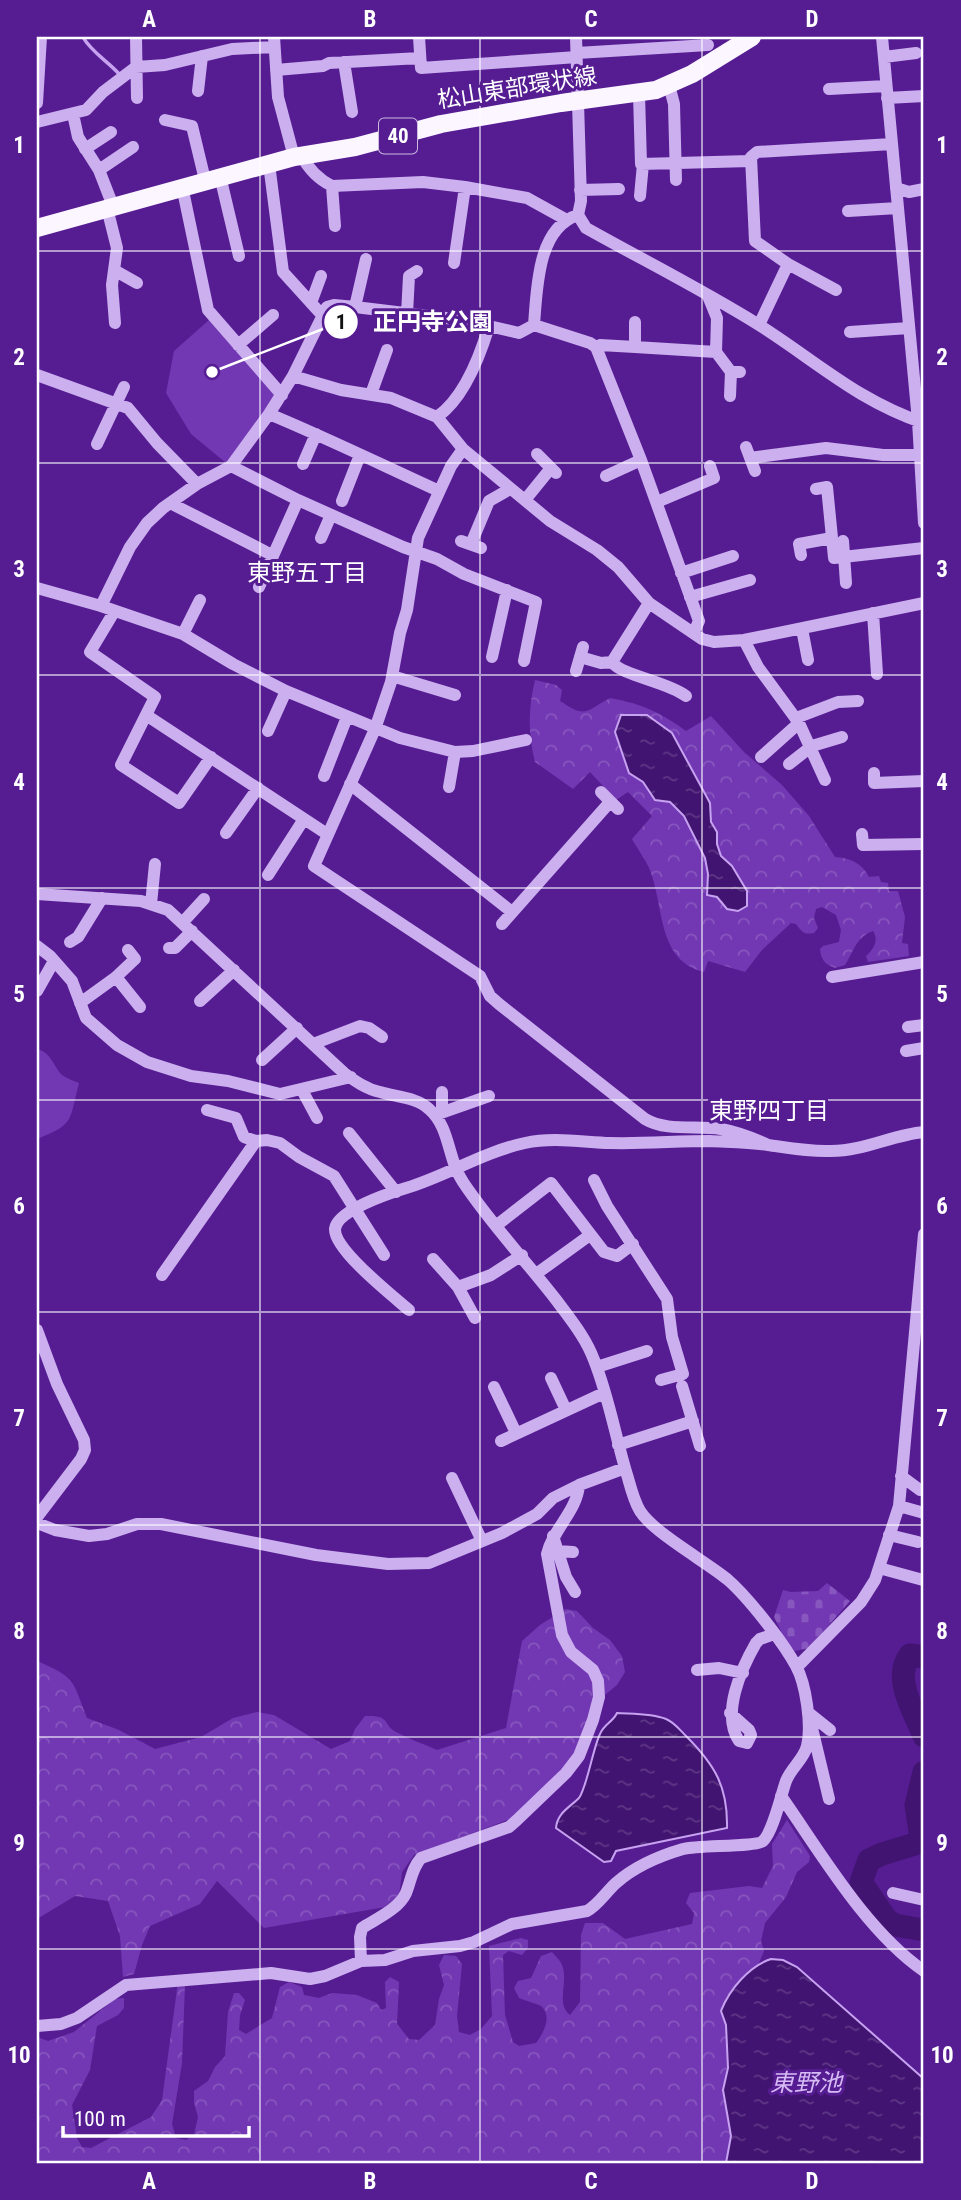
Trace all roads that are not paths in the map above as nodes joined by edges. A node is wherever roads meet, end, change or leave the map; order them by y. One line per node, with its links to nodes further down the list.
1 (136, 37): 16 (street)
2 (419, 37): 13 (street)
3 (576, 37): 10 (street)
4 (752, 37): 15 (main road, 松山東部環状線 / 40)
5 (882, 37): 12 (street)
6 (45, 39): 26 (street)
7 (707, 41): 10 (street); 15 (street)
8 (274, 42): 11 (street); 17 (street)
9 (916, 53): 12 (street)
10 (577, 55): 13 (street); 25 (street)
11 (202, 56): 16 (street); 20 (street)
12 (884, 57): 21 (street)
13 (420, 58): 14 (street)
14 (344, 62): 17 (street); 27 (street)
15 (709, 64): 18 (main road, 松山東部環状線 / 40)
16 (136, 67): 24 (street); 28 (street)
17 (276, 69): 35 (street)
18 (668, 85): 22 (main road, 松山東部環状線 / 40); 37 (street)
19 (829, 89): 21 (street)
20 (198, 91)
21 (887, 92): 23 (street); 32 (street)
22 (639, 93): 25 (main road, 松山東部環状線 / 40); 39 (street)
23 (924, 96)
24 (137, 98)
25 (579, 100): 35 (main road, 松山東部環状線 / 40); 49 (street)
26 (37, 103)
27 (352, 112)
28 (74, 114): 30 (street); 34 (street)
29 (166, 120): 41 (street)
30 (37, 122)
31 (111, 132): 34 (street)
32 (892, 144): 36 (street); 46 (street)
33 (133, 147): 40 (street)
34 (85, 149): 40 (street)
35 (298, 156): 38 (main road, 松山東部環状線 / 40); 44 (street)
36 (750, 161): 37 (street); 60 (street)
37 (676, 163): 39 (street); 42 (street)
38 (268, 164): 41 (main road, 松山東部環状線 / 40); 67 (street)
39 (643, 164): 50 (street)
40 (99, 170): 51 (street)
41 (213, 178): 43 (main road, 松山東部環状線 / 40); 57 (street)
42 (676, 180)
43 (183, 186): 51 (main road, 松山東部環状線 / 40); 79 (street)
44 (332, 186): 45 (street); 55 (street)
45 (465, 187): 54 (street); 59 (street)
46 (896, 188): 48 (street); 52 (street)
47 (619, 189): 49 (street)
48 (924, 189)
49 (580, 190): 54 (street)
50 (640, 196)
51 (110, 207): 56 (main road, 松山東部環状線 / 40); 61 (street)
52 (898, 208): 53 (street); 77 (street)
53 (848, 211)
54 (572, 217): 66 (street); 74 (street)
55 (335, 226)
56 (37, 228)
57 (239, 256)
58 (366, 259): 68 (street)
59 (454, 263)
60 (788, 264): 65 (street); 75 (street)
61 (114, 270): 64 (street); 73 (street)
62 (416, 271): 69 (street)
63 (321, 276): 67 (street)
64 (137, 283)
65 (836, 290)
66 (708, 296): 75 (street); 83 (street)
67 (311, 303): 71 (street)
68 (355, 307): 69 (street); 71 (street)
69 (407, 314): 76 (street)
70 (273, 315): 79 (street)
71 (322, 315): 85 (street)
72 (635, 322): 81 (street)
73 (115, 323)
74 (534, 325): 76 (street); 80 (street)
75 (759, 325): 94 (street)
76 (489, 326): 93 (street)
77 (909, 328): 78 (street); 84 (street)
78 (850, 332)
79 (238, 345): 89 (street)
80 (596, 347): 81 (street); 102 (street)
81 (635, 347): 83 (street)
82 (387, 350): 88 (street)
83 (716, 352): 90 (street)
84 (919, 370): 94 (street)
85 (293, 376): 88 (street); 89 (street)
86 (38, 380): 91 (street)
87 (124, 387): 91 (street)
88 (371, 394): 93 (street)
89 (282, 395): 92 (street)
90 (730, 396)
91 (115, 404): 96 (street); 107 (street)
92 (269, 415): 95 (street); 104 (street)
93 (437, 417): 97 (street)
94 (921, 422): 100 (street)
95 (316, 434): 99 (street); 103 (street)
96 (97, 444)
97 (463, 449): 108 (street); 110 (street)
98 (537, 454): 112 (street)
99 (360, 455): 110 (street); 113 (street)
100 (919, 455): 101 (street); 117 (street)
101 (750, 459)
102 (641, 460): 106 (street); 114 (street)
103 (303, 464)
104 (231, 466): 107 (street); 111 (street)
105 (710, 466): 114 (street)
106 (606, 476)
107 (197, 484): 115 (street)
108 (510, 489): 112 (street); 120 (street)
109 (816, 489): 119 (street)
110 (439, 491): 122 (street)
111 (298, 500): 116 (street); 123 (street)
112 (525, 500): 135 (street)
113 (342, 501)
114 (657, 502): 127 (street)
115 (170, 503): 123 (street); 137 (street)
116 (331, 515): 118 (street); 122 (street)
117 (924, 523)
118 (321, 538)
119 (837, 539): 124 (street); 126 (street)
120 (471, 544)
121 (924, 548): 126 (street)
122 (416, 551): 132 (street); 150 (street)
123 (272, 555): 131 (street)
124 (800, 555)
125 (733, 556): 127 (street)
126 (845, 558): 129 (street)
127 (681, 573): 133 (street)
128 (750, 580): 133 (street)
129 (846, 583)
130 (37, 587): 137 (street)
131 (259, 587)
132 (507, 590): 144 (street); 146 (street)
133 (690, 597): 141 (street)
134 (200, 600): 142 (street)
135 (649, 603): 141 (street); 147 (street)
136 (924, 603): 139 (street)
137 (100, 606): 138 (street)
138 (114, 612): 142 (street); 155 (street)
139 (873, 613): 140 (street); 149 (street)
140 (802, 629): 143 (street); 145 (street)
141 (694, 632): 143 (street)
142 (183, 634): 151 (street)
143 (744, 640): 157 (street)
144 (492, 657)
145 (808, 660)
146 (524, 661)
147 (611, 662): 148 (street); 153 (street)
148 (576, 671)
149 (877, 674)
150 (392, 676): 152 (street); 158 (street)
151 (286, 691): 156 (street); 159 (street)
152 (455, 695)
153 (686, 696)
154 (858, 701): 157 (street)
155 (146, 715): 164 (street); 164 (street)
156 (348, 717): 158 (street); 168 (street)
157 (798, 721): 162 (street); 165 (street)
158 (375, 729): 163 (street); 171 (street)
159 (268, 731)
160 (842, 737): 162 (street)
161 (526, 740): 163 (street)
162 (811, 747): 166 (street); 169 (street)
163 (454, 752): 172 (street)
164 (211, 757): 173 (street)
165 (761, 757)
166 (789, 764)
167 (874, 773): 170 (street)
168 (324, 776)
169 (825, 780)
170 (924, 781)
171 (350, 785): 177 (street); 186 (street)
172 (449, 787)
173 (258, 788): 175 (street); 176 (street)
174 (610, 801): 186 (street)
175 (304, 819): 177 (street); 181 (street)
176 (226, 833)
177 (327, 834): 220 (street)
178 (862, 834): 179 (street)
179 (924, 844)
180 (155, 864): 185 (street)
181 (268, 875)
182 (37, 894): 183 (street)
183 (102, 898): 185 (street); 189 (street)
184 (204, 899): 188 (street)
185 (151, 904): 188 (street)
186 (512, 912): 187 (street)
187 (502, 924)
188 (188, 927): 191 (street); 195 (street)
189 (70, 942)
190 (37, 946): 193 (street)
191 (169, 948)
192 (128, 950): 196 (street)
193 (54, 961): 198 (street); 200 (street)
194 (924, 962): 197 (street)
195 (234, 970): 199 (street); 204 (street)
196 (116, 976): 200 (street); 201 (street)
197 (832, 977)
198 (37, 991)
199 (200, 1002)
200 (79, 1003): 211 (street)
201 (140, 1007)
202 (924, 1025): 203 (street)
203 (908, 1027)
204 (297, 1028): 206 (street); 209 (street)
205 (382, 1037): 206 (street)
206 (313, 1044): 210 (street)
207 (924, 1048): 208 (street)
208 (906, 1051)
209 (262, 1060)
210 (351, 1077): 211 (street); 215 (street)
211 (302, 1090): 216 (street)
212 (443, 1092): 215 (street)
213 (489, 1096): 215 (street)
214 (207, 1110): 219 (street)
215 (439, 1113): 221 (street)
216 (317, 1118)
217 (924, 1132): 220 (street)
218 (349, 1133): 223 (street)
219 (256, 1141): 224 (street); 235 (street)
220 (768, 1144): 221 (street)
221 (455, 1167): 223 (street); 225 (street)
222 (601, 1183): 228 (street)
223 (396, 1192): 224 (street)
224 (353, 1209): 229 (street); 237 (street)
225 (497, 1225): 226 (street); 230 (street)
226 (590, 1235): 228 (street); 234 (street)
227 (924, 1237): 254 (street)
228 (633, 1244): 233 (street)
229 (384, 1255)
230 (522, 1255): 234 (street); 236 (street)
231 (433, 1259): 236 (street)
232 (663, 1266): 233 (street)
233 (652, 1273): 243 (street)
234 (536, 1274): 241 (street)
235 (162, 1275)
236 (458, 1287): 238 (street)
237 (410, 1310)
238 (475, 1318)
239 (37, 1330): 260 (street)
240 (647, 1351): 241 (street)
241 (597, 1367): 246 (street)
242 (551, 1378): 247 (street)
243 (661, 1380)
244 (682, 1386): 248 (street)
245 (495, 1387): 249 (street)
246 (604, 1392): 247 (street); 251 (street)
247 (566, 1410): 249 (street)
248 (693, 1421): 251 (street); 252 (street)
249 (516, 1433): 250 (street)
250 (501, 1441)
251 (618, 1445): 253 (street)
252 (700, 1446)
253 (625, 1468): 256 (street); 271 (street)
254 (901, 1476): 257 (street); 258 (street)
255 (452, 1478): 264 (street)
256 (579, 1485): 263 (street); 264 (street)
257 (920, 1490)
258 (899, 1506): 259 (street); 262 (street)
259 (924, 1513)
260 (37, 1517)
261 (37, 1523): 264 (street)
262 (889, 1535): 265 (street); 268 (street)
263 (553, 1536): 266 (street); 282 (street)
264 (481, 1541)
265 (918, 1542)
266 (556, 1551): 267 (street); 270 (street)
267 (573, 1552)
268 (879, 1568): 269 (street); 272 (street)
269 (923, 1580)
270 (575, 1592)
271 (774, 1634): 272 (street); 274 (street)
272 (797, 1667): 275 (street)
273 (697, 1670): 274 (street)
274 (743, 1673): 276 (street)
275 (807, 1712): 277 (street); 278 (street); 279 (street)
276 (730, 1713)
277 (830, 1730)
278 (781, 1796): 282 (street); 283 (street)
279 (829, 1799)
280 (902, 1890): 281 (street)
281 (924, 1899)
282 (361, 1961): 284 (street)
283 (924, 1971)
284 (37, 2026)

